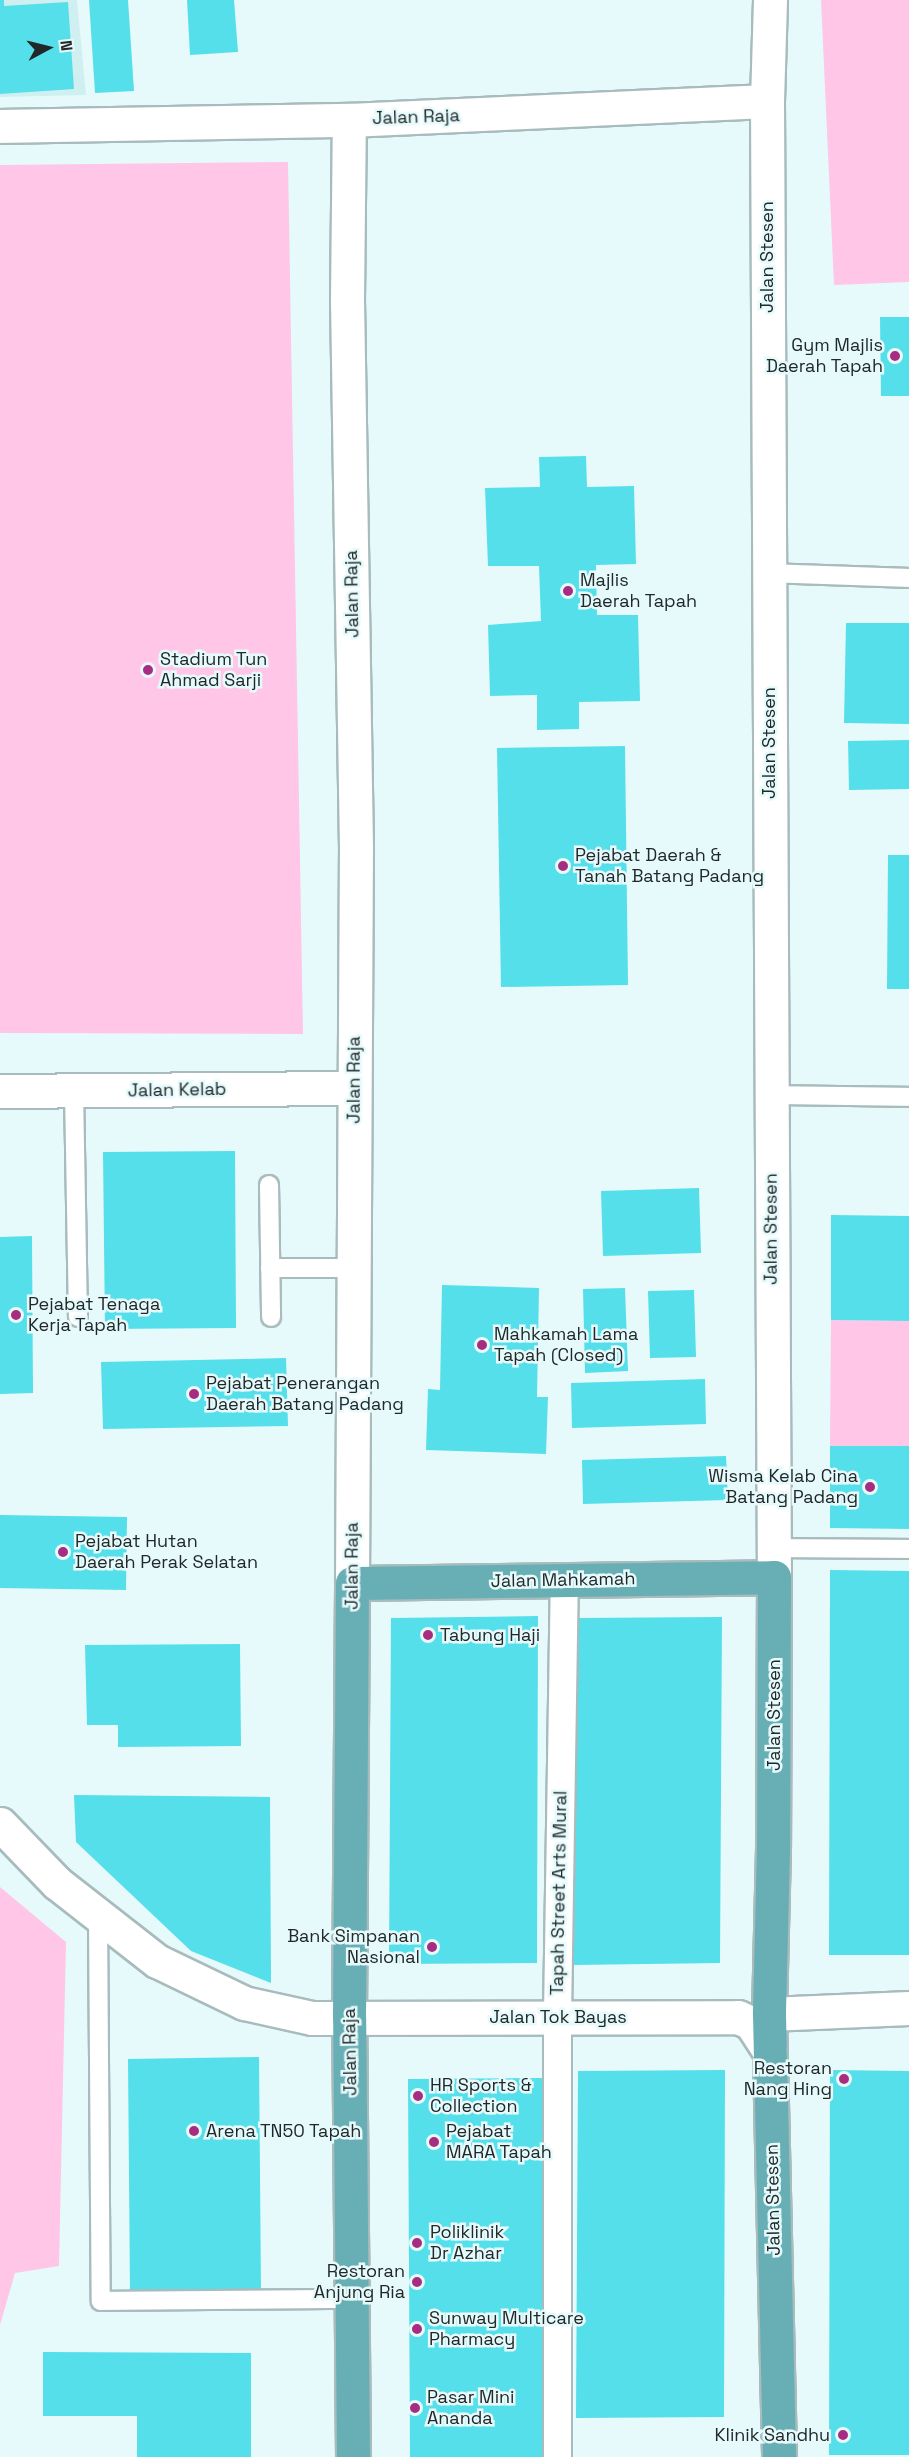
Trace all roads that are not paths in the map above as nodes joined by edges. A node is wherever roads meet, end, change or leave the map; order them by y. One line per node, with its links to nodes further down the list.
1 (770, 0): 2 (street, Jalan Stesen)
2 (767, 101): 3 (street, Jalan Raja); 5 (street, Jalan Stesen)
3 (349, 120): 4 (street); 7 (street, Jalan Raja)
4 (0, 126)
5 (768, 573): 6 (lane); 10 (street, Jalan Stesen)
6 (909, 578)
7 (354, 1088): 8 (street, Jalan Kelab); 14 (street, Jalan Raja)
8 (74, 1090): 9 (street, Jalan Kelab); 15 (lane)
9 (0, 1091)
10 (770, 1095): 11 (lane); 18 (street, Jalan Stesen)
11 (909, 1096)
12 (269, 1185): 13 (lane)
13 (270, 1268): 14 (lane); 16 (lane)
14 (353, 1268): 20 (street, Jalan Raja)
15 (78, 1317)
16 (271, 1317)
17 (909, 1549): 18 (lane)
18 (774, 1563): 19 (highway, Jalan Mahkamah); 26 (highway, Jalan Stesen)
19 (564, 1581): 20 (highway, Jalan Mahkamah); 25 (street, Tapah Street Arts Mural)
20 (352, 1582): 24 (highway, Jalan Raja)
21 (0, 1824): 22 (street, Jalan Tok Bayas)
22 (98, 1916): 24 (street, Jalan Tok Bayas); 27 (lane)
23 (909, 2008): 26 (street, Jalan Tok Bayas)
24 (364, 2016): 25 (street, Jalan Tok Bayas); 27 (highway, Jalan Raja)
25 (557, 2016): 26 (street, Jalan Tok Bayas); 29 (street, Tapah Street Arts Mural)
26 (754, 2016): 30 (highway, Jalan Stesen)
27 (352, 2299): 28 (highway, Jalan Raja)
28 (353, 2457)
29 (557, 2457)
30 (779, 2457)

